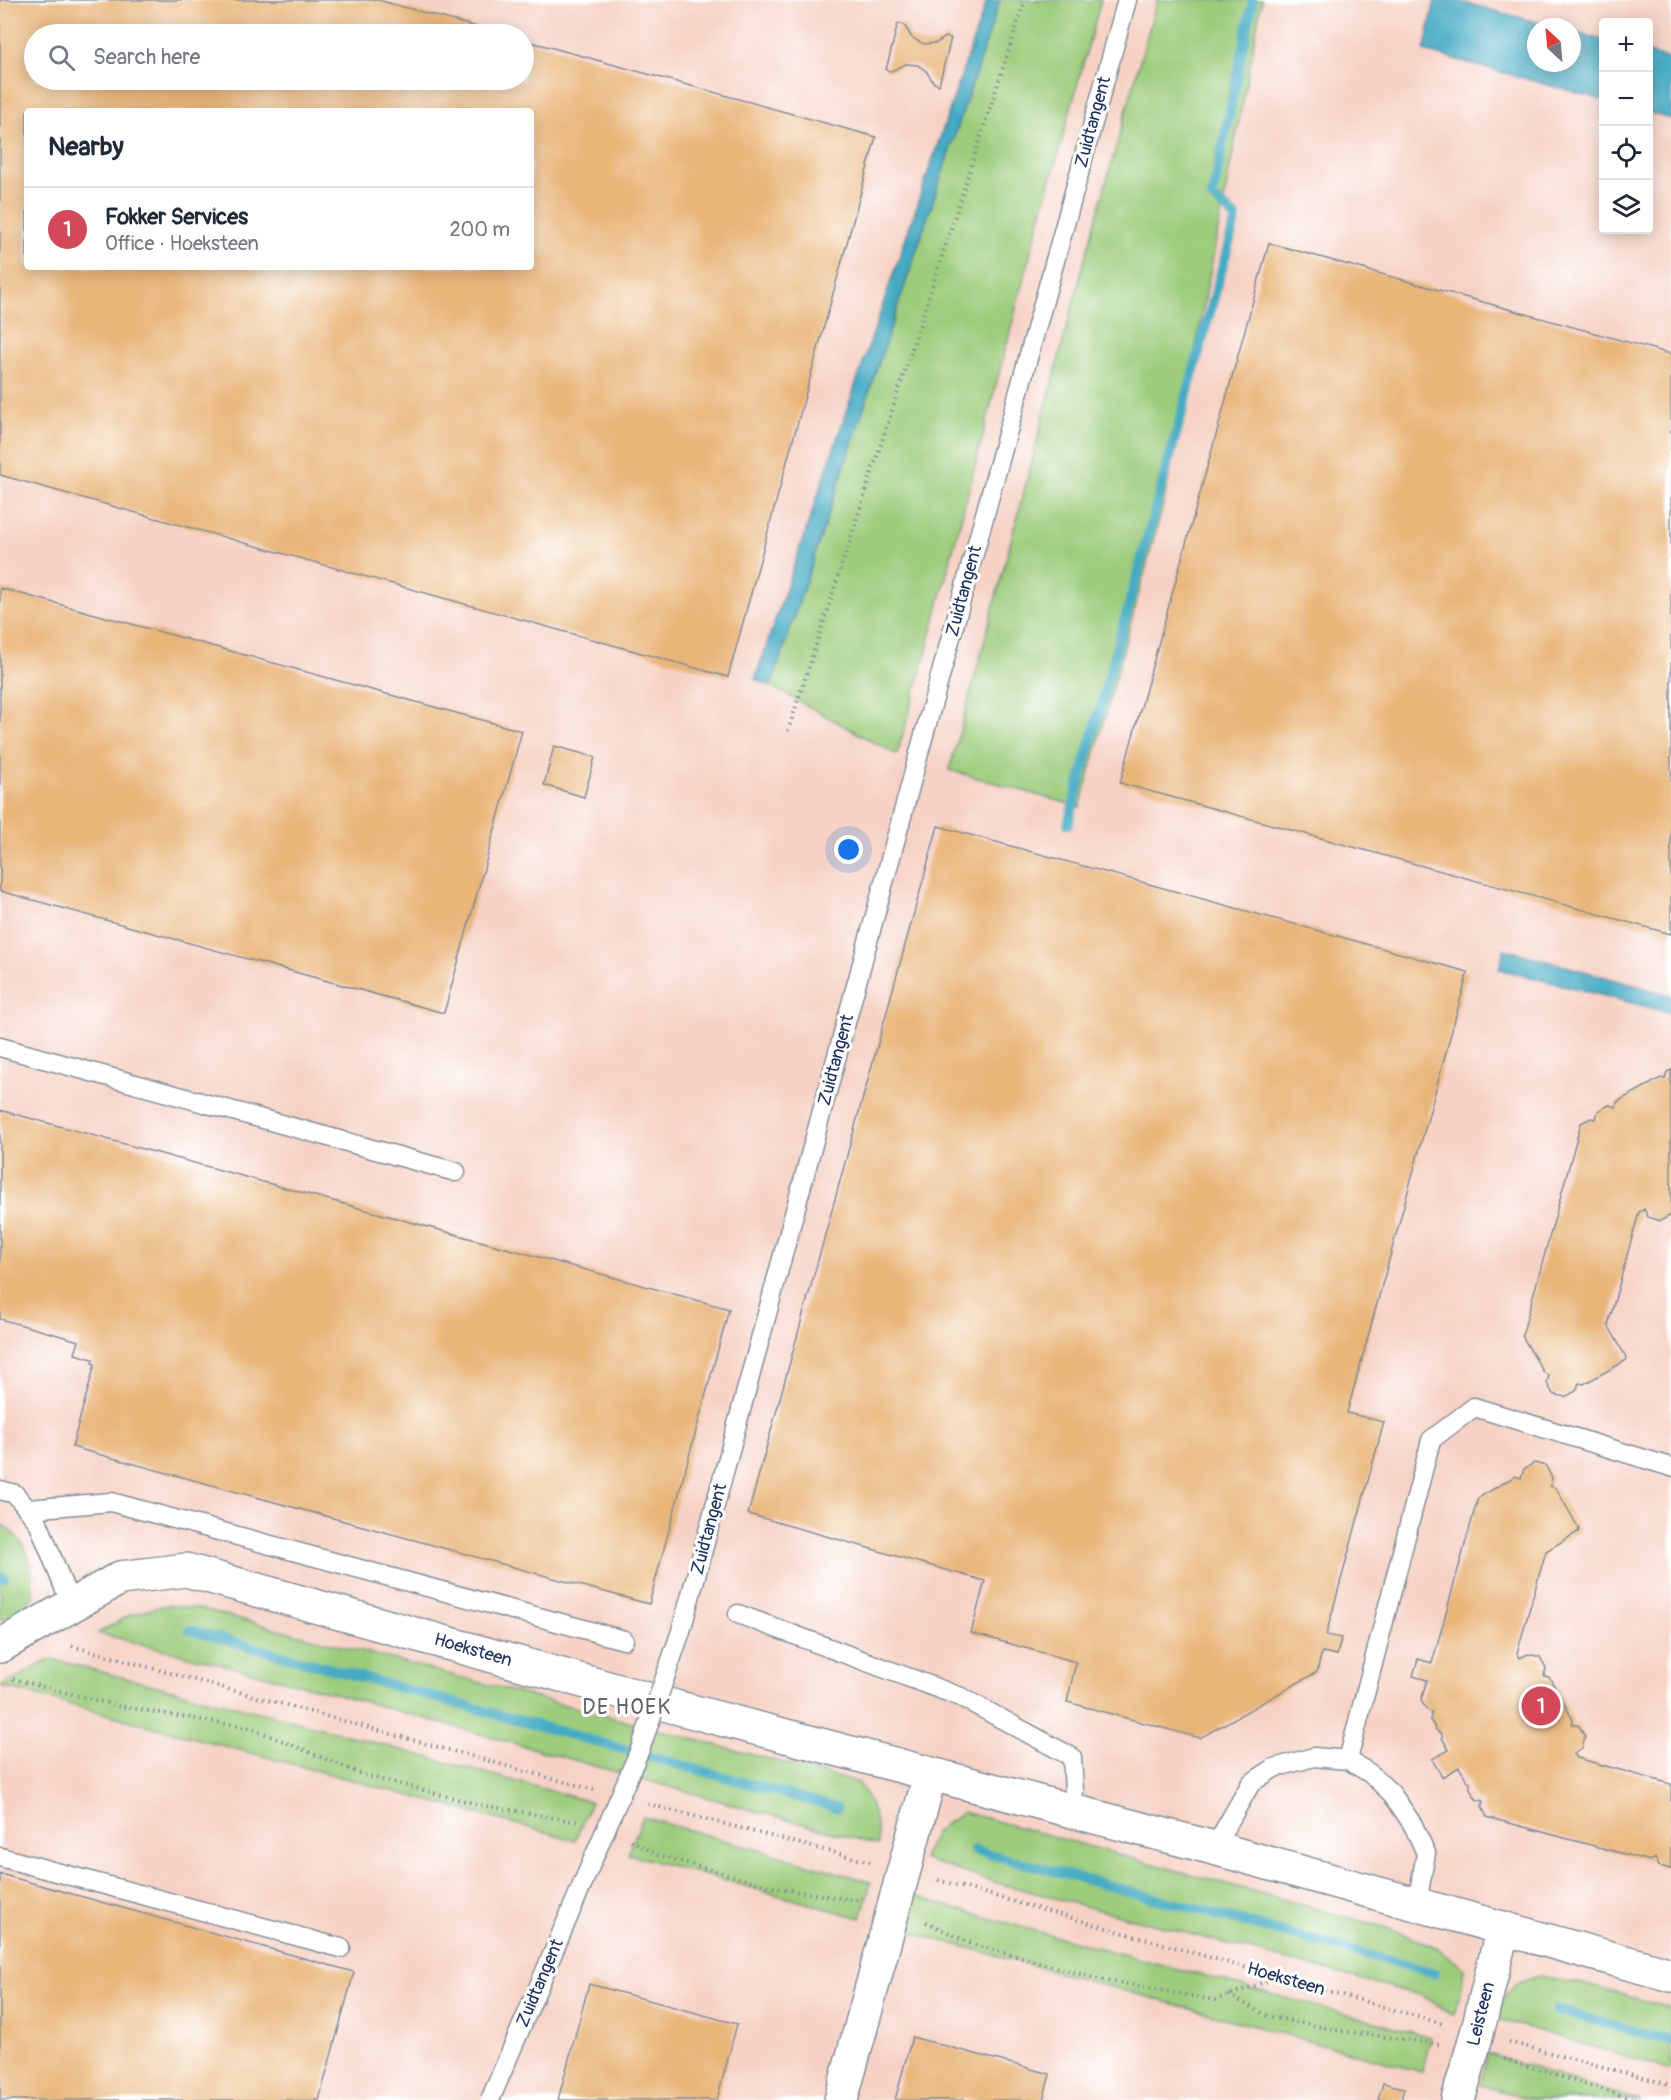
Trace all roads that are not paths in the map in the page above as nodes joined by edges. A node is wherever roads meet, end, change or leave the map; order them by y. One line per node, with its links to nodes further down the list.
1 (1127, 0): 20 (lane, Zuidtangent, bridge)
2 (0, 1047): 3 (lane)
3 (456, 1172)
4 (1671, 1467): 11 (lane)
5 (0, 1490): 6 (lane)
6 (28, 1509): 7 (lane); 10 (lane)
7 (71, 1605): 9 (street, Hoeksteen); 12 (street, Hoeksteen)
8 (738, 1614): 13 (lane)
9 (12, 1640)
10 (624, 1640)
11 (1348, 1760): 14 (lane); 16 (lane)
12 (930, 1775): 13 (street, Hoeksteen); 21 (street)
13 (1071, 1812): 14 (street, Hoeksteen)
14 (1214, 1848): 16 (street, Hoeksteen)
15 (0, 1857): 18 (lane)
16 (1418, 1904): 17 (street, Hoeksteen)
17 (1503, 1928): 19 (street, Hoeksteen); 22 (street, Leisteen)
18 (341, 1948)
19 (1671, 1975)
20 (490, 2100)
21 (841, 2100)
22 (1458, 2100)

